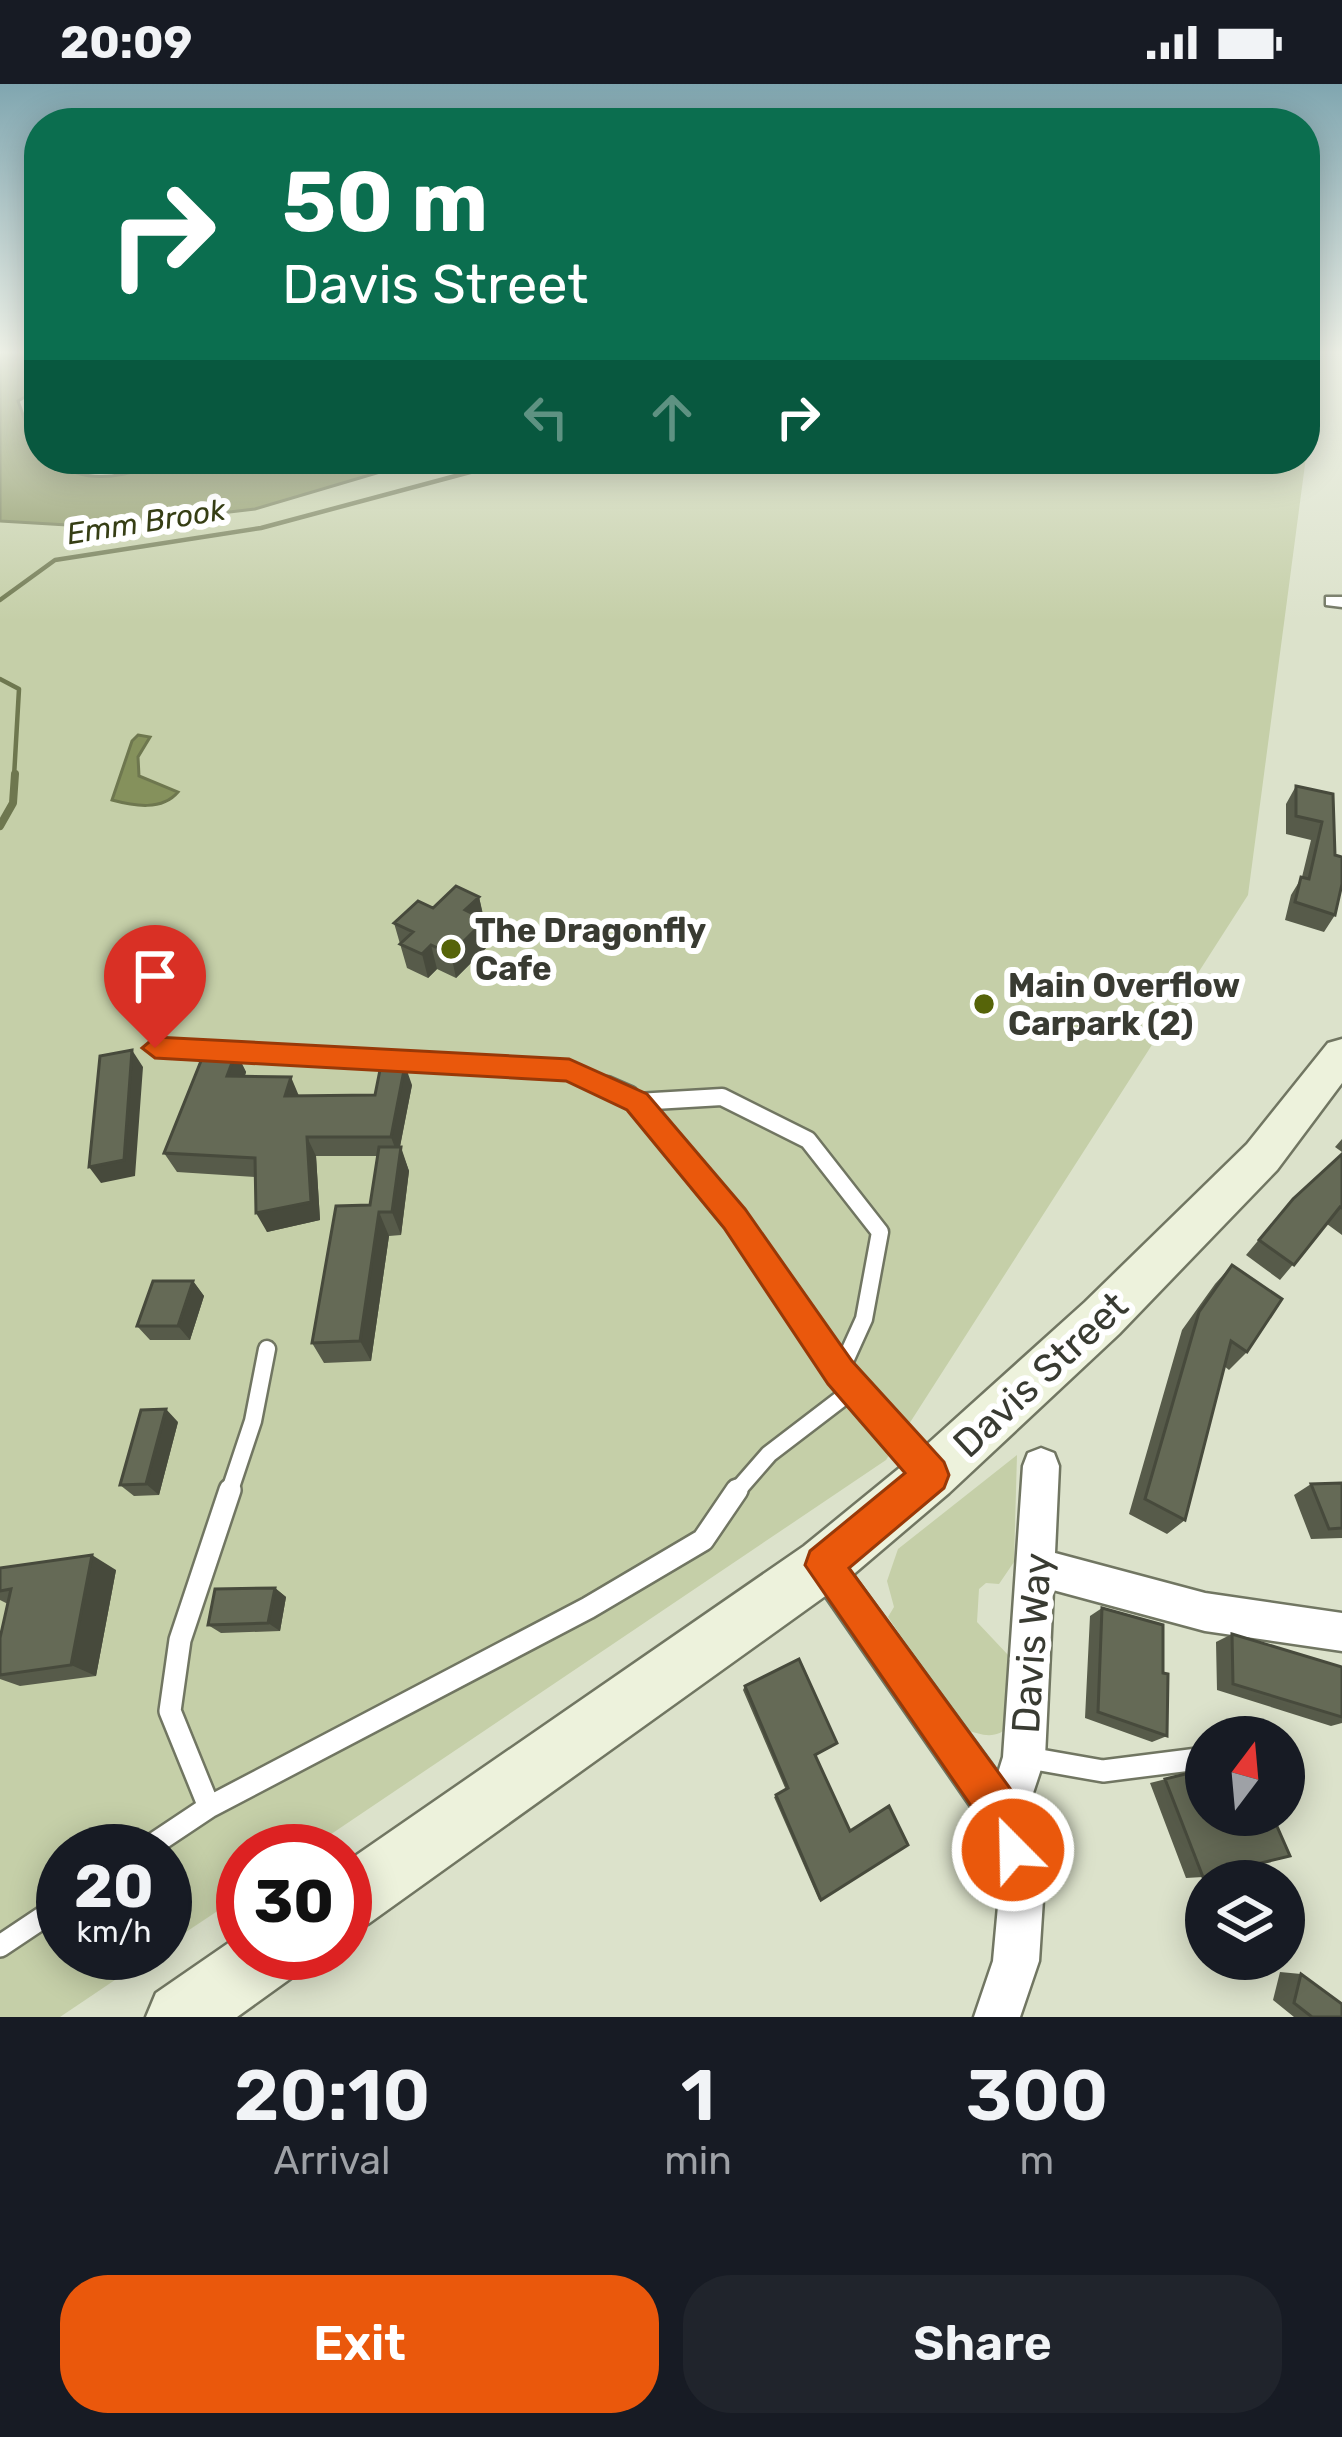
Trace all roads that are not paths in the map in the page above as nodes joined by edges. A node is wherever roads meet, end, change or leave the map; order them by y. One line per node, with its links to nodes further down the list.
1 (155, 1048): 3 (lane)
2 (1342, 1054): 7 (main road, Davis Street)
3 (637, 1102): 5 (lane); 5 (lane)
4 (267, 1349): 13 (lane)
5 (847, 1381): 7 (lane); 13 (lane)
6 (1041, 1466): 9 (street, Davis Way)
7 (931, 1475): 8 (main road, Davis Street)
8 (824, 1565): 14 (street, Davis Way); 16 (main road, Davis Street)
9 (1038, 1567): 10 (street); 11 (street, Davis Way)
10 (1342, 1632)
11 (1024, 1757): 12 (lane); 14 (street, Davis Way)
12 (1185, 1761)
13 (209, 1807): 15 (lane)
14 (1004, 1817): 21 (street, Davis Way)
15 (183, 1824)
16 (372, 1882)
17 (36, 1922): 18 (lane)
18 (0, 1946)
19 (233, 1980): 20 (main road)
20 (180, 2017)
21 (997, 2017)

